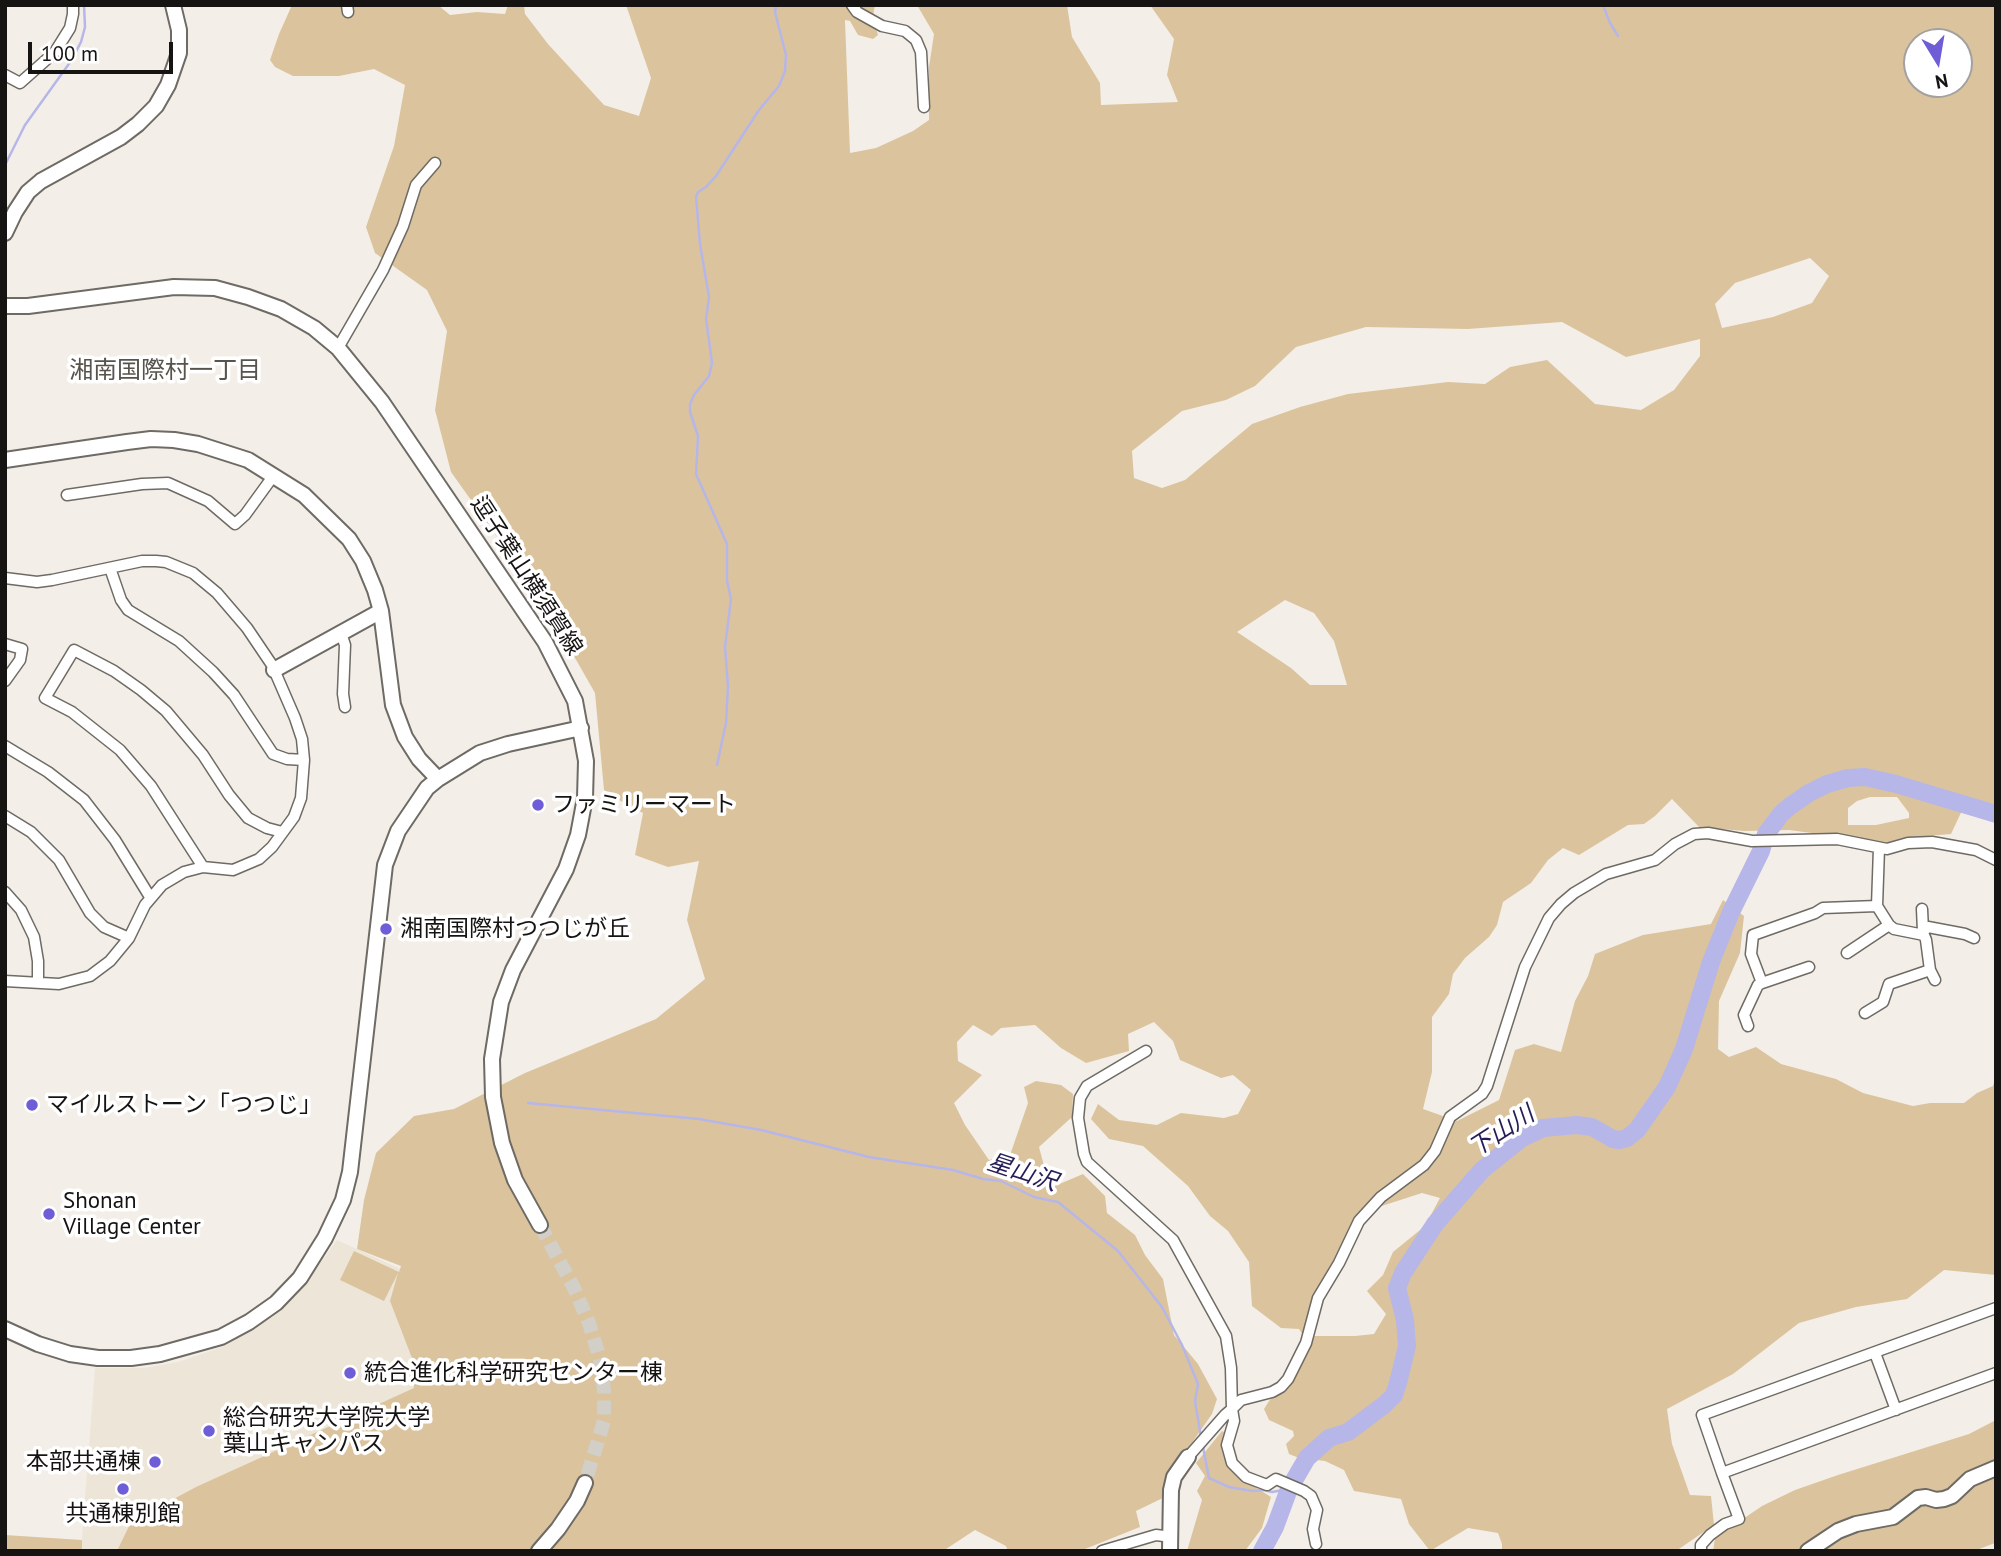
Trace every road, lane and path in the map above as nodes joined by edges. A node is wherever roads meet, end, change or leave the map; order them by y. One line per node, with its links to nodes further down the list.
1 (73, 5): 4 (street)
2 (173, 5): 7 (street)
3 (852, 5): 5 (street)
4 (5, 75)
5 (924, 107)
6 (435, 163): 9 (street)
7 (5, 233)
8 (5, 306): 9 (street, 逗子葉山横須賀線)
9 (338, 348): 21 (street, 逗子葉山横須賀線)
10 (5, 460): 11 (street)
11 (274, 475): 12 (street); 15 (street)
12 (67, 495)
13 (110, 568): 14 (street); 18 (street); 23 (street)
14 (5, 578)
15 (381, 611): 16 (street); 24 (street)
16 (341, 633): 18 (street); 20 (street)
17 (5, 644): 19 (street)
18 (274, 670): 23 (street)
19 (5, 681)
20 (345, 707)
21 (581, 728): 24 (street); 48 (street, 逗子葉山横須賀線)
22 (5, 746): 31 (street)
23 (304, 760): 26 (street)
24 (438, 779): 50 (street)
25 (5, 816): 36 (street)
26 (282, 832): 29 (street); 29 (street)
27 (1879, 848): 28 (street); 32 (street); 54 (street)
28 (1996, 859)
29 (203, 867): 31 (street)
30 (5, 892): 43 (street)
31 (150, 897): 36 (street)
32 (1878, 906): 34 (street); 44 (street)
33 (1922, 909): 35 (street)
34 (1889, 925): 35 (street); 38 (street)
35 (1921, 932): 37 (street); 40 (street)
36 (129, 938): 43 (street)
37 (1975, 938)
38 (1847, 953)
39 (1809, 967): 44 (street)
40 (1930, 970): 41 (street); 45 (street)
41 (1935, 980)
42 (5, 981): 43 (street)
43 (38, 982)
44 (1762, 983): 46 (street)
45 (1865, 1013)
46 (1748, 1026)
47 (1146, 1051): 54 (street)
48 (540, 1225)
49 (1996, 1308): 51 (street)
50 (5, 1329)
51 (1875, 1353): 53 (street); 57 (street)
52 (1996, 1373): 53 (street)
53 (1896, 1410): 57 (street)
54 (1228, 1412): 55 (street); 60 (street)
55 (1188, 1457): 59 (street)
56 (1996, 1468): 64 (street)
57 (1722, 1473): 63 (street)
58 (585, 1483): 61 (street)
59 (1171, 1544): 62 (street)
60 (1316, 1544)
61 (539, 1551)
62 (1102, 1551)
63 (1701, 1551)
64 (1808, 1551)

